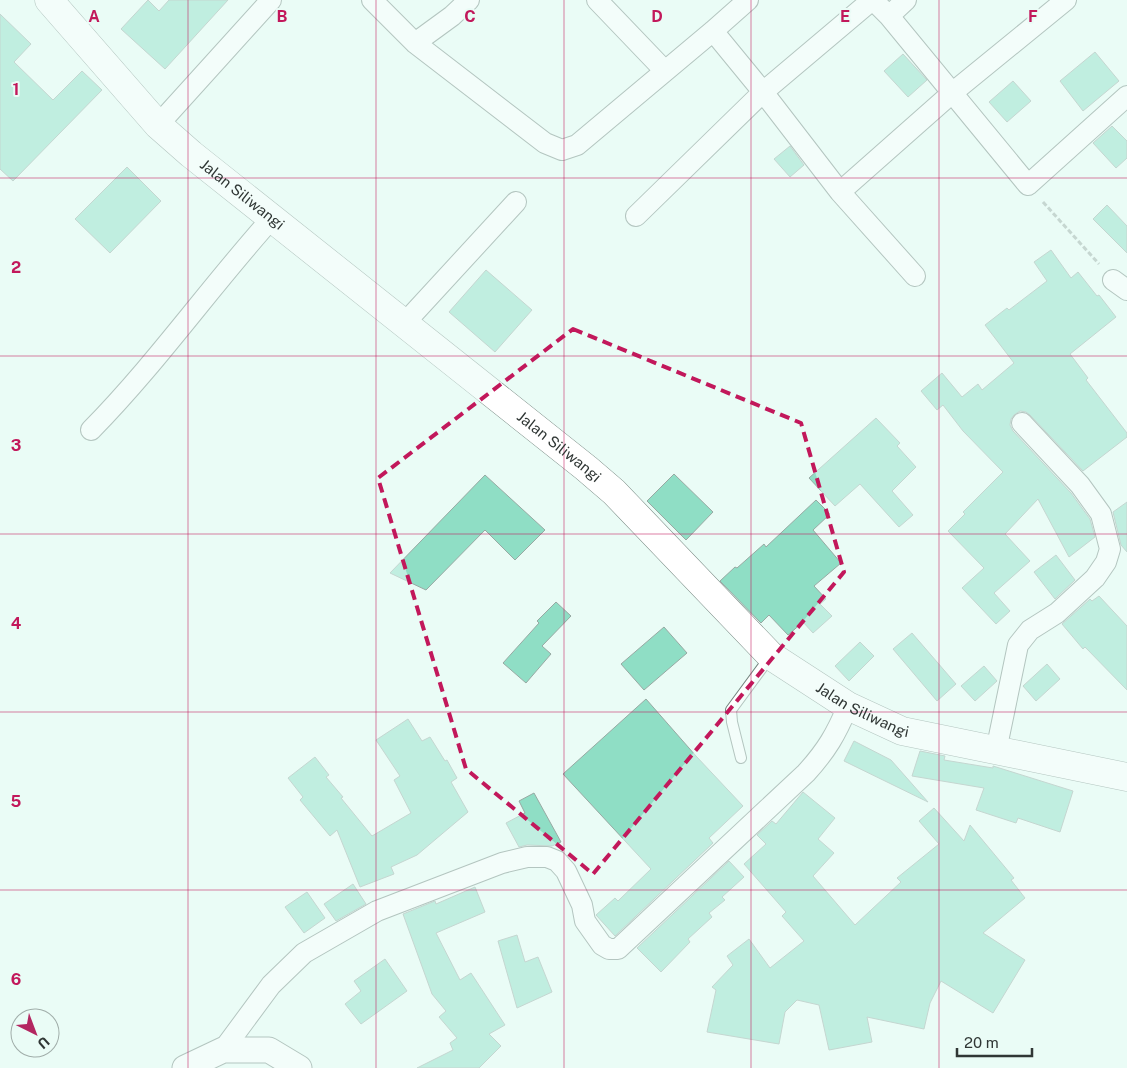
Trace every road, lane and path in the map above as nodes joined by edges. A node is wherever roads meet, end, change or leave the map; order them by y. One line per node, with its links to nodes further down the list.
1 (49, 0): 17 (main road, Jalan Siliwangi)
2 (272, 0): 17 (street)
3 (372, 0): 12 (street)
4 (469, 0): 12 (street)
5 (597, 0): 13 (street)
6 (748, 0): 11 (street)
7 (872, 0): 10 (street); 14 (street)
8 (906, 0): 10 (street)
9 (1066, 0): 15 (street)
10 (889, 16): 15 (street)
11 (714, 31): 13 (street); 14 (street)
12 (415, 43): 13 (street)
13 (665, 71)
14 (763, 92): 19 (street); 21 (street)
15 (952, 93): 18 (street); 19 (street)
16 (1127, 96): 18 (street)
17 (158, 125): 22 (main road, Jalan Siliwangi)
18 (1028, 184): 24 (path)
19 (840, 192): 23 (street)
20 (516, 202): 25 (street)
21 (636, 216)
22 (272, 218): 25 (main road, Jalan Siliwangi); 27 (street)
23 (915, 276)
24 (1120, 285)
25 (406, 324): 28 (main road, Jalan Siliwangi)
26 (1022, 423): 30 (street)
27 (91, 430)
28 (771, 656): 29 (main road, Jalan Siliwangi); 31 (lane)
29 (848, 706): 30 (main road, Jalan Siliwangi); 33 (street)
30 (996, 751): 32 (main road, Jalan Siliwangi)
31 (742, 758)
32 (1127, 777)
33 (223, 1050): 34 (street); 35 (street)
34 (185, 1068)
35 (299, 1068)

